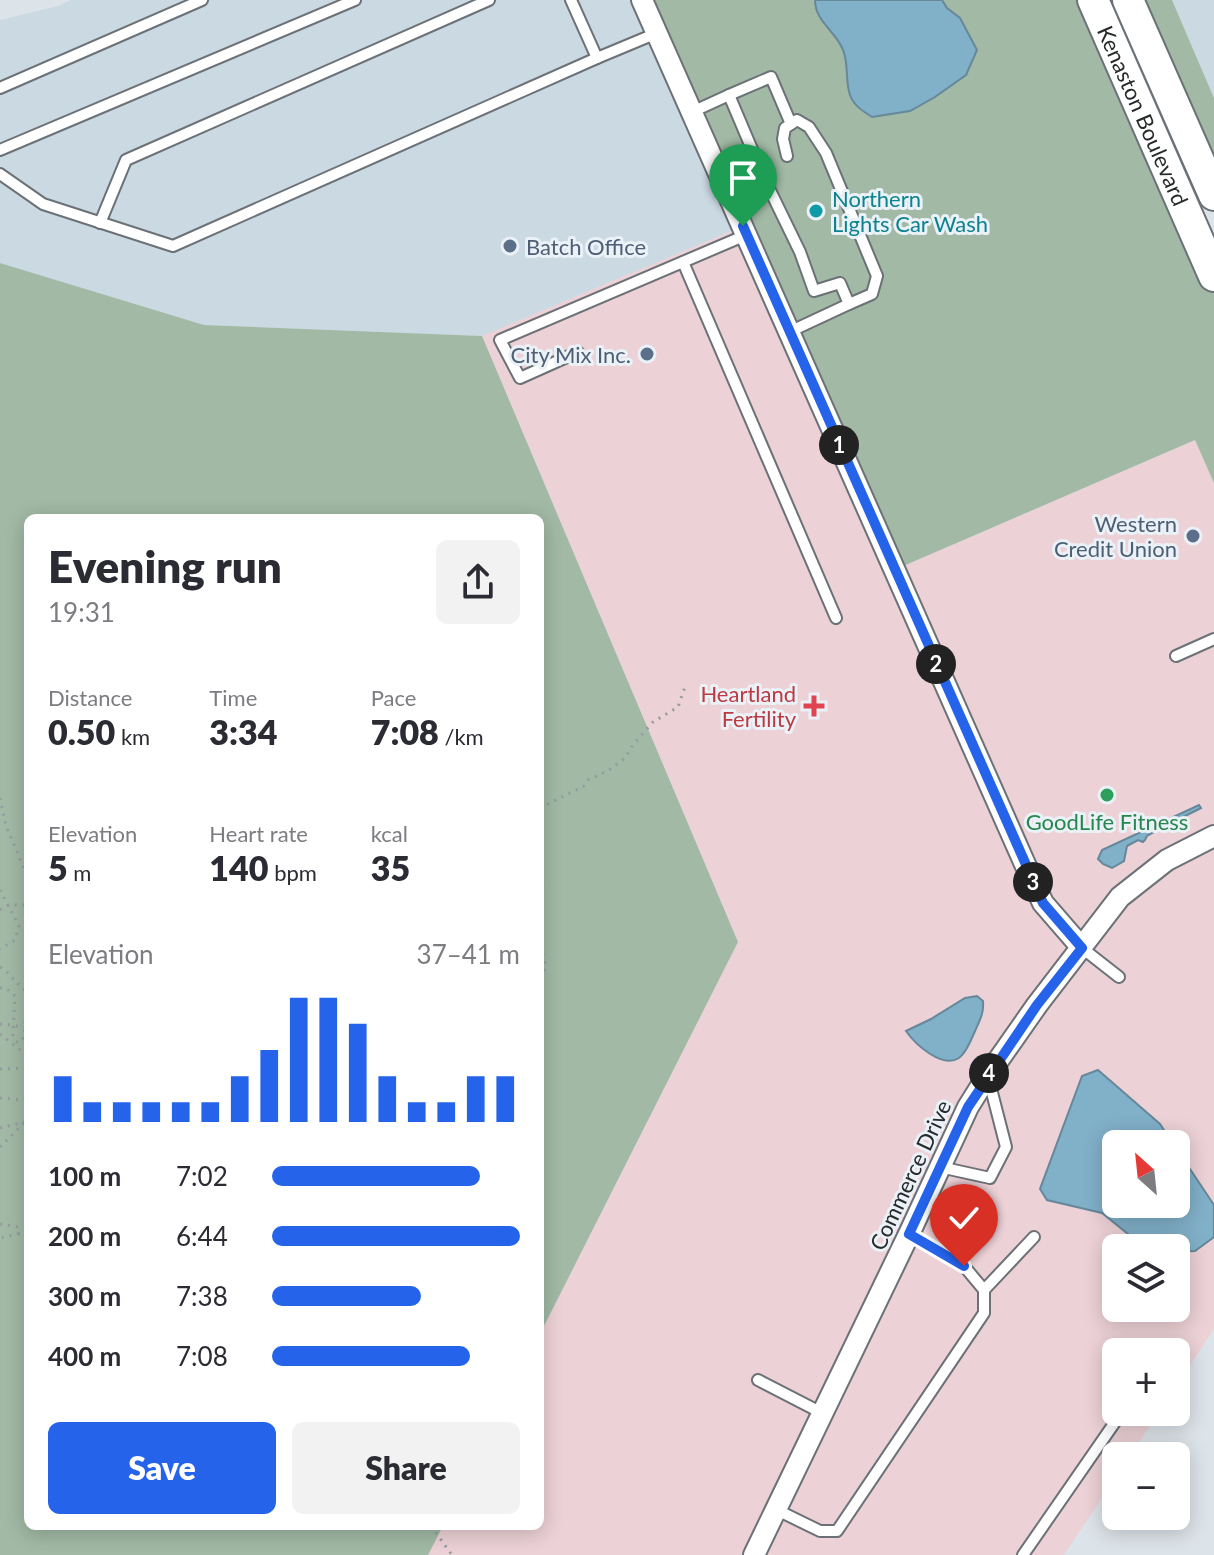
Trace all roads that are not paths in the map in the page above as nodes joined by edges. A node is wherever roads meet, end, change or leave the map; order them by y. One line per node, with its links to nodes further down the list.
1 (202, 0): 10 (lane)
2 (355, 0): 14 (lane)
3 (489, 0): 18 (lane)
4 (571, 0): 9 (lane)
5 (642, 0): 8 (street)
6 (1093, 0): 21 (main road, Kenaston Boulevard)
7 (1128, 0): 17 (main road, Kenaston Boulevard)
8 (657, 33): 9 (lane); 12 (street)
9 (597, 58): 18 (lane)
10 (0, 88)
11 (729, 95): 12 (lane); 13 (lane); 22 (lane)
12 (692, 112): 19 (street)
13 (791, 124): 15 (lane); 22 (lane)
14 (0, 150)
15 (787, 156)
16 (0, 174): 18 (lane)
17 (1214, 195)
18 (100, 223)
19 (746, 235): 20 (lane); 23 (street)
20 (683, 262): 24 (lane); 25 (lane)
21 (1214, 276)
22 (849, 304): 23 (lane)
23 (789, 332): 29 (street)
24 (578, 352)
25 (836, 618)
26 (1214, 639): 27 (lane)
27 (1176, 656)
28 (1214, 836): 29 (street, Commerce Drive)
29 (1082, 948): 30 (lane); 31 (street, Commerce Drive)
30 (1119, 977)
31 (988, 1075): 32 (street, Commerce Drive); 32 (lane)
32 (940, 1167): 33 (street, Commerce Drive)
33 (909, 1234): 35 (lane); 37 (street, Commerce Drive)
34 (1034, 1237): 35 (lane)
35 (984, 1290): 39 (lane)
36 (758, 1380): 37 (lane)
37 (822, 1413): 39 (street, Commerce Drive)
38 (1112, 1426): 41 (lane)
39 (775, 1509): 40 (street, Commerce Drive)
40 (754, 1555)
41 (1023, 1555)

